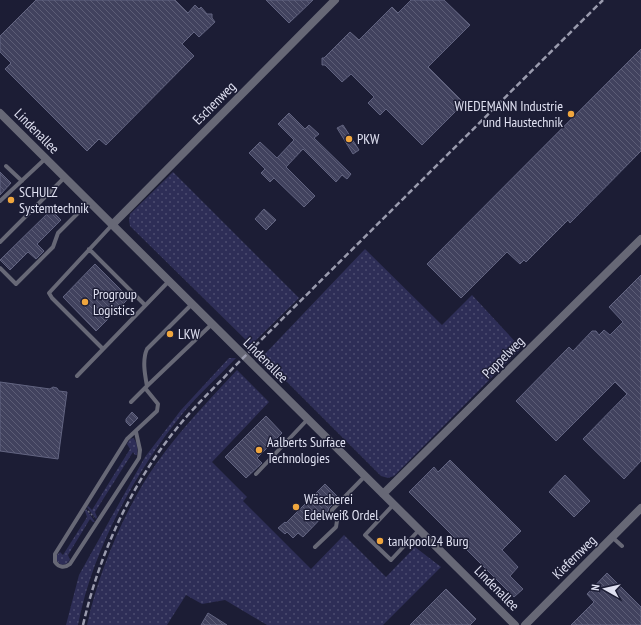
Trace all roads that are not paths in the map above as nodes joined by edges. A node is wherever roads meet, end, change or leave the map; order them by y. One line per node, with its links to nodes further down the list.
1 (335, 0): 9 (street, Eschenweg)
2 (0, 113): 3 (street, Lindenallee)
3 (46, 158): 5 (street, Lindenallee); 6 (lane)
4 (6, 166): 6 (lane)
5 (65, 177): 8 (street, Lindenallee); 11 (lane)
6 (22, 181): 7 (lane)
7 (0, 201)
8 (89, 202): 9 (street, Lindenallee); 13 (lane)
9 (112, 225): 12 (lane); 14 (street, Lindenallee)
10 (641, 239): 26 (street, Pappelweg)
11 (0, 242)
12 (89, 249): 15 (lane); 18 (lane)
13 (0, 268)
14 (169, 281): 15 (lane); 16 (street, Lindenallee)
15 (145, 304): 18 (lane)
16 (192, 304): 17 (street, Lindenallee); 20 (lane)
17 (212, 324): 20 (lane); 22 (street, Lindenallee)
18 (102, 348): 19 (lane)
19 (77, 376)
20 (146, 387): 21 (lane); 23 (lane)
21 (131, 402)
22 (307, 420): 24 (lane); 25 (street, Lindenallee)
23 (136, 432): 23 (lane)
24 (256, 474)
25 (365, 476): 26 (street, Lindenallee); 32 (lane)
26 (383, 494): 27 (street, Lindenallee)
27 (394, 504): 29 (street, Lindenallee); 29 (lane)
28 (641, 508): 30 (street, Kiefernweg)
29 (419, 530): 33 (street, Lindenallee)
30 (612, 537): 31 (lane); 34 (street, Kiefernweg)
31 (622, 546)
32 (315, 547)
33 (515, 625)
34 (525, 625)

